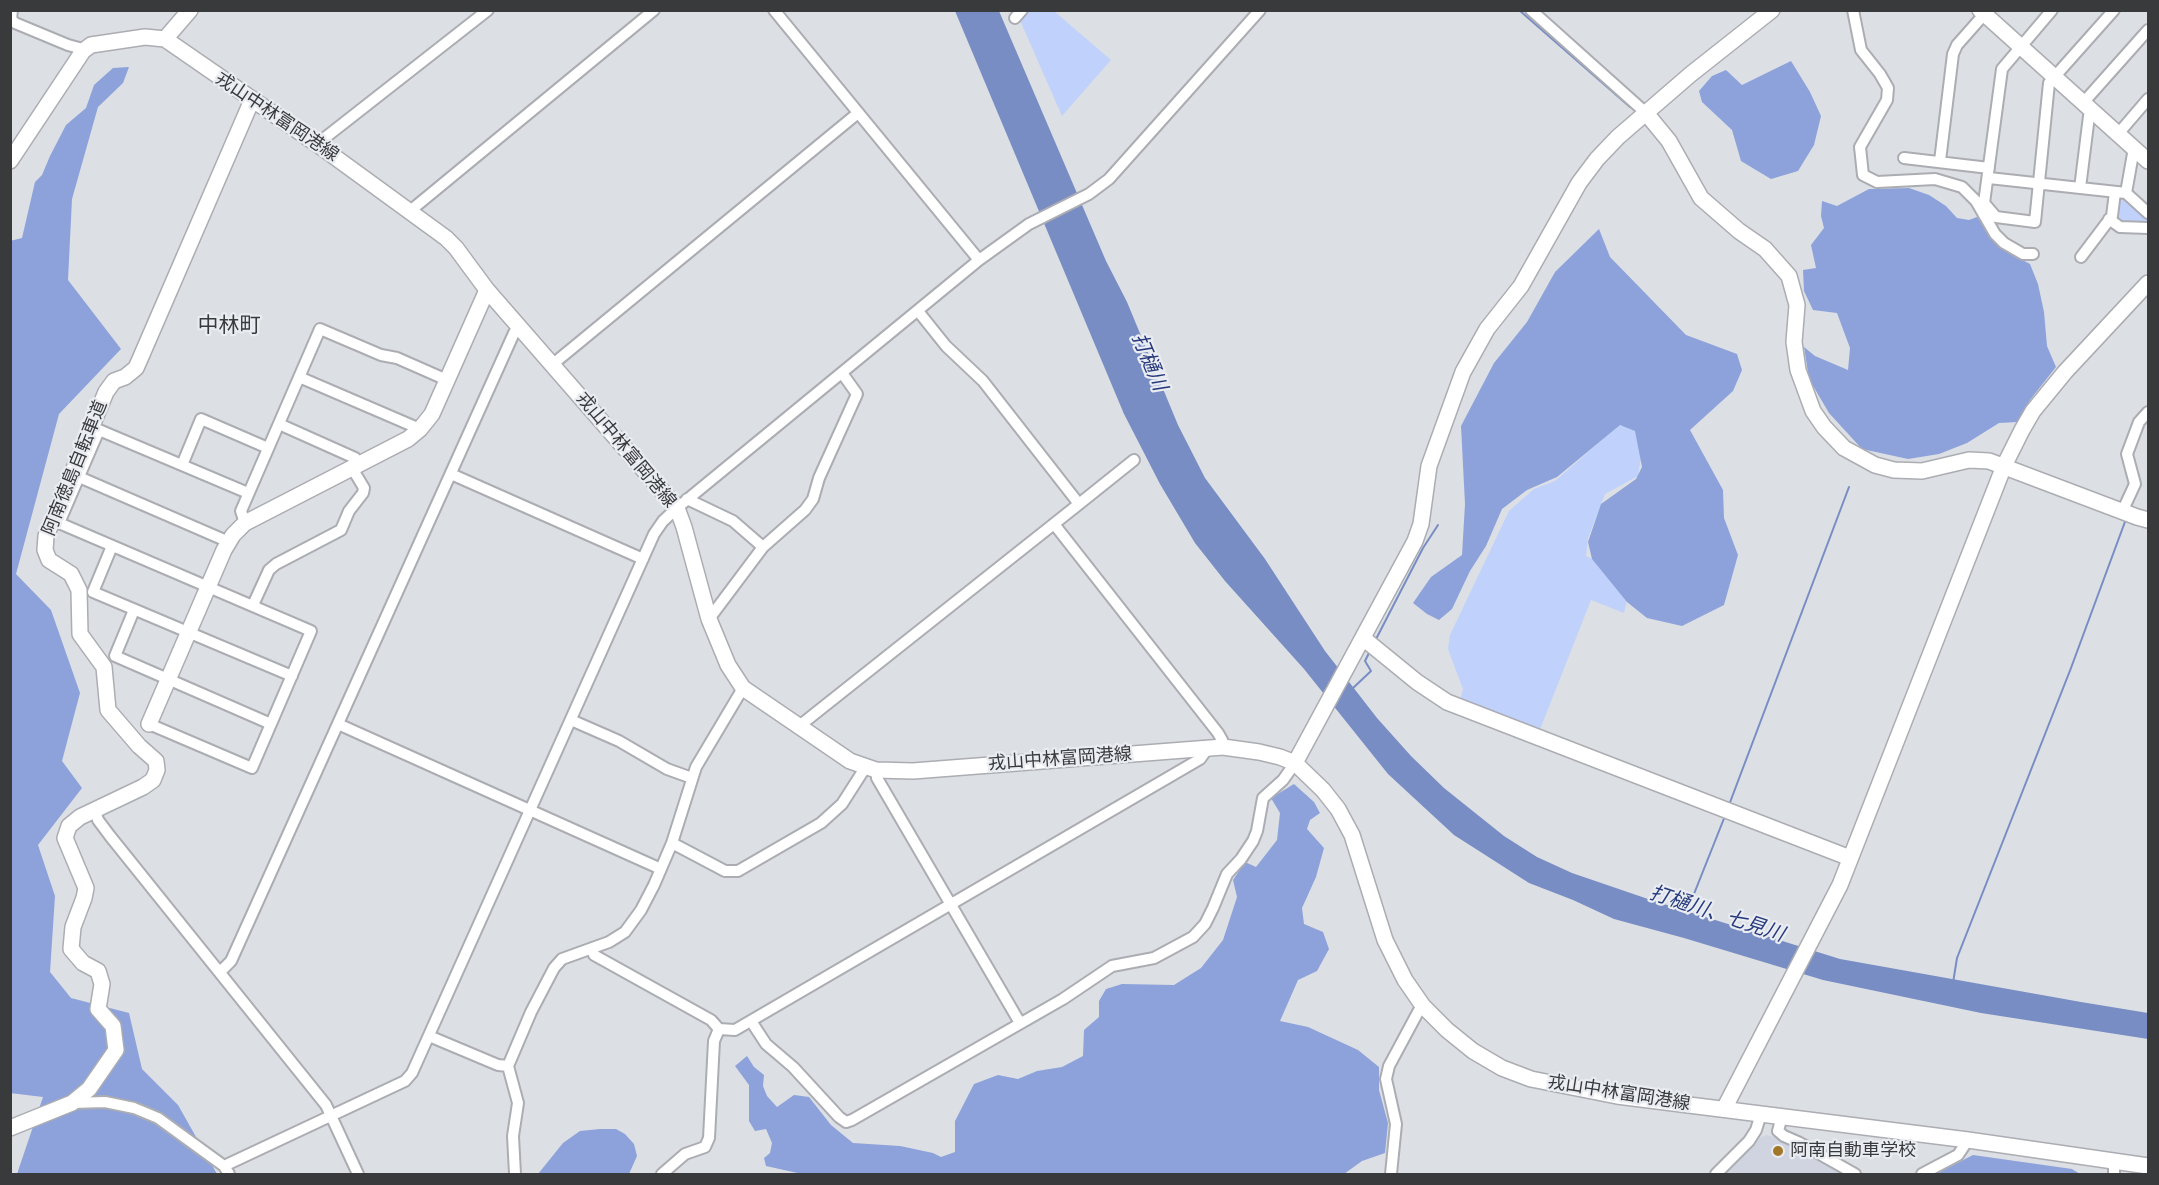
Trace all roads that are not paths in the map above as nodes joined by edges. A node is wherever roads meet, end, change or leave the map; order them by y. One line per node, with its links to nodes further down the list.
1 (12, 10): 13 (street)
2 (190, 10): 15 (main road)
3 (488, 10): 25 (street)
4 (654, 10): 35 (street)
5 (774, 10): 22 (street)
6 (1260, 10): 41 (street)
7 (1531, 10): 23 (street)
8 (1772, 10): 23 (main road)
9 (1853, 10): 39 (street)
10 (2052, 10): 16 (street)
11 (2114, 10): 18 (street)
12 (1984, 12): 16 (main road); 29 (street)
13 (11, 16): 17 (street)
14 (2148, 30): 21 (street)
15 (165, 39): 17 (main road); 19 (main road, 戎山中林富岡港線)
16 (2020, 46): 18 (main road); 31 (street)
17 (84, 51): 28 (main road)
18 (2055, 78): 21 (main road); 32 (street)
19 (252, 99): 25 (main road, 戎山中林富岡港線); 90 (main road, 阿南徳島自転車道)
20 (2148, 99): 24 (street)
21 (2087, 107): 24 (main road); 33 (street)
22 (858, 113): 41 (street); 46 (street)
23 (1646, 113): 57 (main road); 76 (main road)
24 (2118, 134): 26 (main road)
25 (317, 144): 35 (main road, 戎山中林富岡港線)
26 (2134, 148): 30 (main road); 34 (street)
27 (1904, 158): 29 (street)
28 (10, 161)
29 (1940, 161): 31 (street)
30 (2148, 161)
31 (1989, 173): 32 (street); 32 (street)
32 (2038, 184): 33 (street)
33 (2080, 188): 34 (street)
34 (2120, 193): 36 (street); 37 (street)
35 (410, 211): 43 (main road, 戎山中林富岡港線)
36 (2148, 213)
37 (2109, 219): 38 (street); 40 (street)
38 (2148, 228)
39 (2033, 255)
40 (2081, 257)
41 (979, 260): 44 (street)
42 (2148, 283): 57 (main road)
43 (487, 290): 45 (main road, 戎山中林富岡港線); 49 (main road)
44 (918, 311): 47 (street); 62 (street)
45 (519, 327): 46 (main road, 戎山中林富岡港線); 58 (street)
46 (553, 364): 61 (main road, 戎山中林富岡港線)
47 (842, 373): 61 (street); 69 (street)
48 (299, 377): 49 (street); 51 (street); 52 (street)
49 (447, 380): 52 (main road)
50 (2148, 412): 63 (street)
51 (279, 424): 53 (street); 56 (street)
52 (420, 429): 56 (main road)
53 (268, 448): 55 (street); 60 (street)
54 (1134, 460): 62 (street)
55 (182, 465): 59 (street); 60 (street)
56 (356, 466): 65 (main road); 72 (street)
57 (2004, 466): 63 (main road); 92 (main road)
58 (451, 474): 70 (street); 83 (street)
59 (79, 477): 67 (street); 68 (street)
60 (248, 493): 65 (street)
61 (682, 504): 69 (street); 70 (street); 74 (main road, 戎山中林富岡港線)
62 (1079, 504): 66 (street)
63 (2127, 514): 64 (main road)
64 (2148, 520)
65 (245, 523): 67 (main road)
66 (1054, 524): 84 (street); 85 (street)
67 (229, 542): 71 (main road)
68 (112, 546): 71 (street); 73 (street)
69 (763, 547): 74 (street)
70 (643, 559): 80 (street)
71 (207, 587): 72 (street); 75 (main road)
72 (253, 605): 77 (street)
73 (134, 610): 75 (street); 78 (street)
74 (709, 620): 79 (main road, 戎山中林富岡港線)
75 (188, 632): 77 (street); 78 (main road)
76 (1363, 638): 86 (main road); 92 (main road)
77 (292, 676): 82 (street)
78 (168, 678): 81 (main road); 82 (street)
79 (743, 688): 84 (main road, 戎山中林富岡港線); 88 (street)
80 (571, 720): 88 (street); 89 (street)
81 (149, 724): 82 (street)
82 (271, 724)
83 (338, 724): 89 (street); 96 (street)
84 (798, 726): 87 (main road, 戎山中林富岡港線)
85 (1215, 748): 86 (main road, 戎山中林富岡港線); 87 (main road, 戎山中林富岡港線); 94 (street)
86 (1295, 763): 97 (main road, 戎山中林富岡港線); 99 (street)
87 (870, 769): 91 (street); 94 (street)
88 (692, 778): 91 (street)
89 (529, 810): 93 (street); 101 (street)
90 (95, 811): 96 (street); 103 (main road, 阿南徳島自転車道)
91 (672, 843): 93 (street)
92 (1850, 858): 104 (main road)
93 (661, 869): 95 (street)
94 (950, 904): 98 (street); 99 (street)
95 (592, 948): 100 (street); 102 (street)
96 (220, 972): 106 (street)
97 (1423, 1006): 104 (main road, 戎山中林富岡港線); 116 (street)
98 (751, 1021): 99 (street); 100 (street)
99 (1020, 1023)
100 (719, 1029): 115 (street)
101 (429, 1036): 102 (street); 106 (street)
102 (508, 1066): 114 (street)
103 (72, 1103): 108 (main road, 阿南徳島自転車道); 112 (street)
104 (1724, 1109): 105 (main road, 戎山中林富岡港線)
105 (1761, 1114): 107 (main road, 戎山中林富岡港線); 117 (street)
106 (331, 1115): 112 (street); 113 (street)
107 (1782, 1116): 109 (main road, 戎山中林富岡港線); 118 (street)
108 (10, 1128)
109 (1968, 1140): 111 (main road, 戎山中林富岡港線); 119 (street)
110 (2148, 1166): 111 (main road, 戎山中林富岡港線)
111 (2114, 1167)
112 (227, 1170)
113 (358, 1174)
114 (515, 1174)
115 (662, 1174)
116 (1391, 1174)
117 (1716, 1174)
118 (1855, 1174)
119 (1922, 1174)

